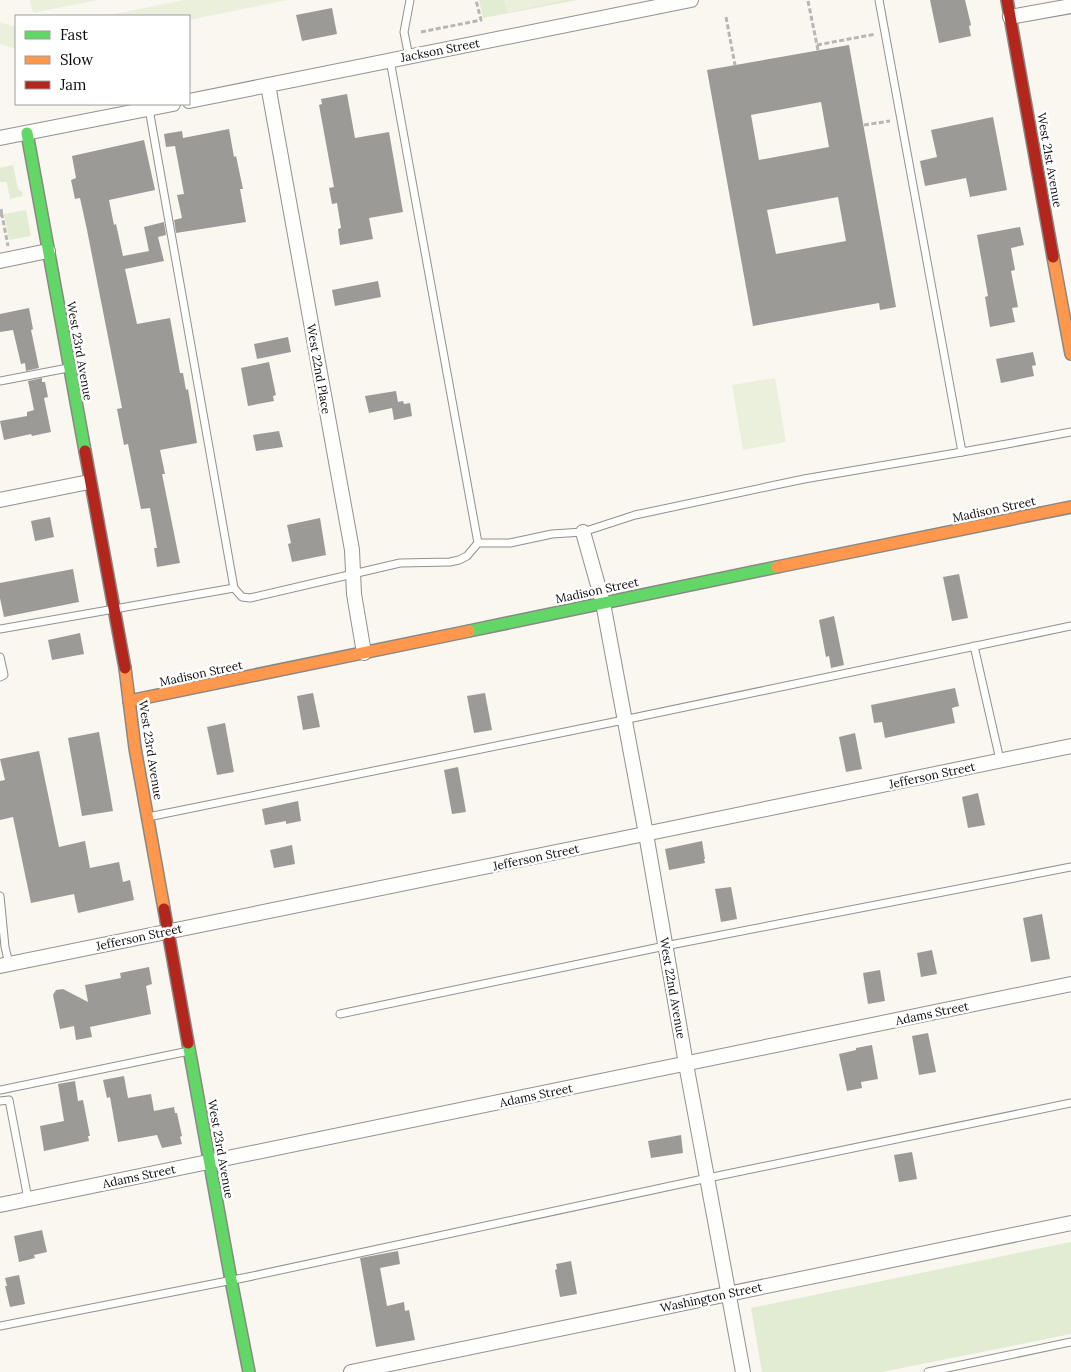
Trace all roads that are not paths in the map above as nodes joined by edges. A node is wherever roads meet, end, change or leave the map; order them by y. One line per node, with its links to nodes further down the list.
1 (410, 0): 7 (lane)
2 (691, 0): 7 (street, Jackson Street)
3 (879, 0): 21 (lane)
4 (1007, 0): 6 (street, West 21st Avenue)
5 (1071, 6): 6 (street)
6 (1010, 17): 17 (street, West 21st Avenue)
7 (409, 56): 8 (street, Jackson Street)
8 (390, 60): 9 (street, Jackson Street); 26 (lane)
9 (268, 85): 10 (street, Jackson Street); 27 (street, West 22nd Place)
10 (190, 101)
11 (168, 105): 12 (street)
12 (149, 109): 13 (street); 28 (lane)
13 (27, 133): 14 (street); 15 (street, West 23rd Avenue)
14 (0, 138)
15 (48, 251): 16 (street); 18 (street, West 23rd Avenue)
16 (5, 260)
17 (1071, 354)
18 (69, 368): 19 (lane); 22 (street, West 23rd Avenue)
19 (0, 381)
20 (1071, 432): 21 (lane)
21 (962, 452): 25 (lane)
22 (89, 482): 23 (street); 30 (street, West 23rd Avenue)
23 (0, 500)
24 (1071, 507): 29 (street, Madison Street)
25 (583, 532): 26 (lane); 29 (street, West 22nd Avenue)
26 (478, 543): 27 (lane)
27 (353, 575): 28 (lane); 34 (street, West 22nd Place)
28 (234, 588): 30 (lane)
29 (603, 603): 34 (street, Madison Street); 38 (street, West 22nd Avenue)
30 (114, 609): 32 (lane); 37 (street, West 23rd Avenue)
31 (1071, 626): 33 (lane)
32 (0, 630)
33 (974, 646): 38 (lane); 40 (lane)
34 (364, 653): 37 (street, Madison Street)
35 (0, 657): 36 (lane)
36 (0, 677)
37 (129, 701): 41 (street, West 23rd Avenue)
38 (624, 719): 41 (lane); 42 (street, West 22nd Avenue)
39 (1071, 746): 40 (street, Jefferson Street)
40 (1000, 760): 42 (street, Jefferson Street)
41 (147, 817): 45 (street, West 23rd Avenue)
42 (646, 834): 45 (street, Jefferson Street); 47 (street, West 22nd Avenue)
43 (1071, 867): 47 (lane)
44 (0, 896): 48 (lane)
45 (168, 931): 49 (street, Jefferson Street); 52 (street, West 23rd Avenue)
46 (0, 940): 48 (lane)
47 (665, 946): 51 (lane); 53 (street, West 22nd Avenue)
48 (5, 947): 49 (lane)
49 (4, 965)
50 (1071, 984): 53 (street, Adams Street)
51 (340, 1014)
52 (190, 1051): 54 (lane); 57 (street, West 23rd Avenue)
53 (686, 1064): 57 (street, Adams Street); 58 (street, West 22nd Avenue)
54 (0, 1090)
55 (0, 1101): 59 (lane)
56 (1071, 1103): 58 (lane)
57 (210, 1161): 59 (street, Adams Street); 62 (street, West 23rd Avenue)
58 (708, 1178): 62 (lane); 63 (street, West 22nd Avenue)
59 (28, 1199): 60 (street, Adams Street)
60 (0, 1205)
61 (1071, 1223): 63 (street, Washington Street)
62 (231, 1280): 64 (lane); 66 (street, West 23rd Avenue)
63 (728, 1293): 67 (street, Washington Street); 68 (street, West 22nd Avenue)
64 (0, 1326)
65 (1071, 1342): 69 (lane)
66 (249, 1372)
67 (351, 1372)
68 (743, 1372)
69 (928, 1372)

